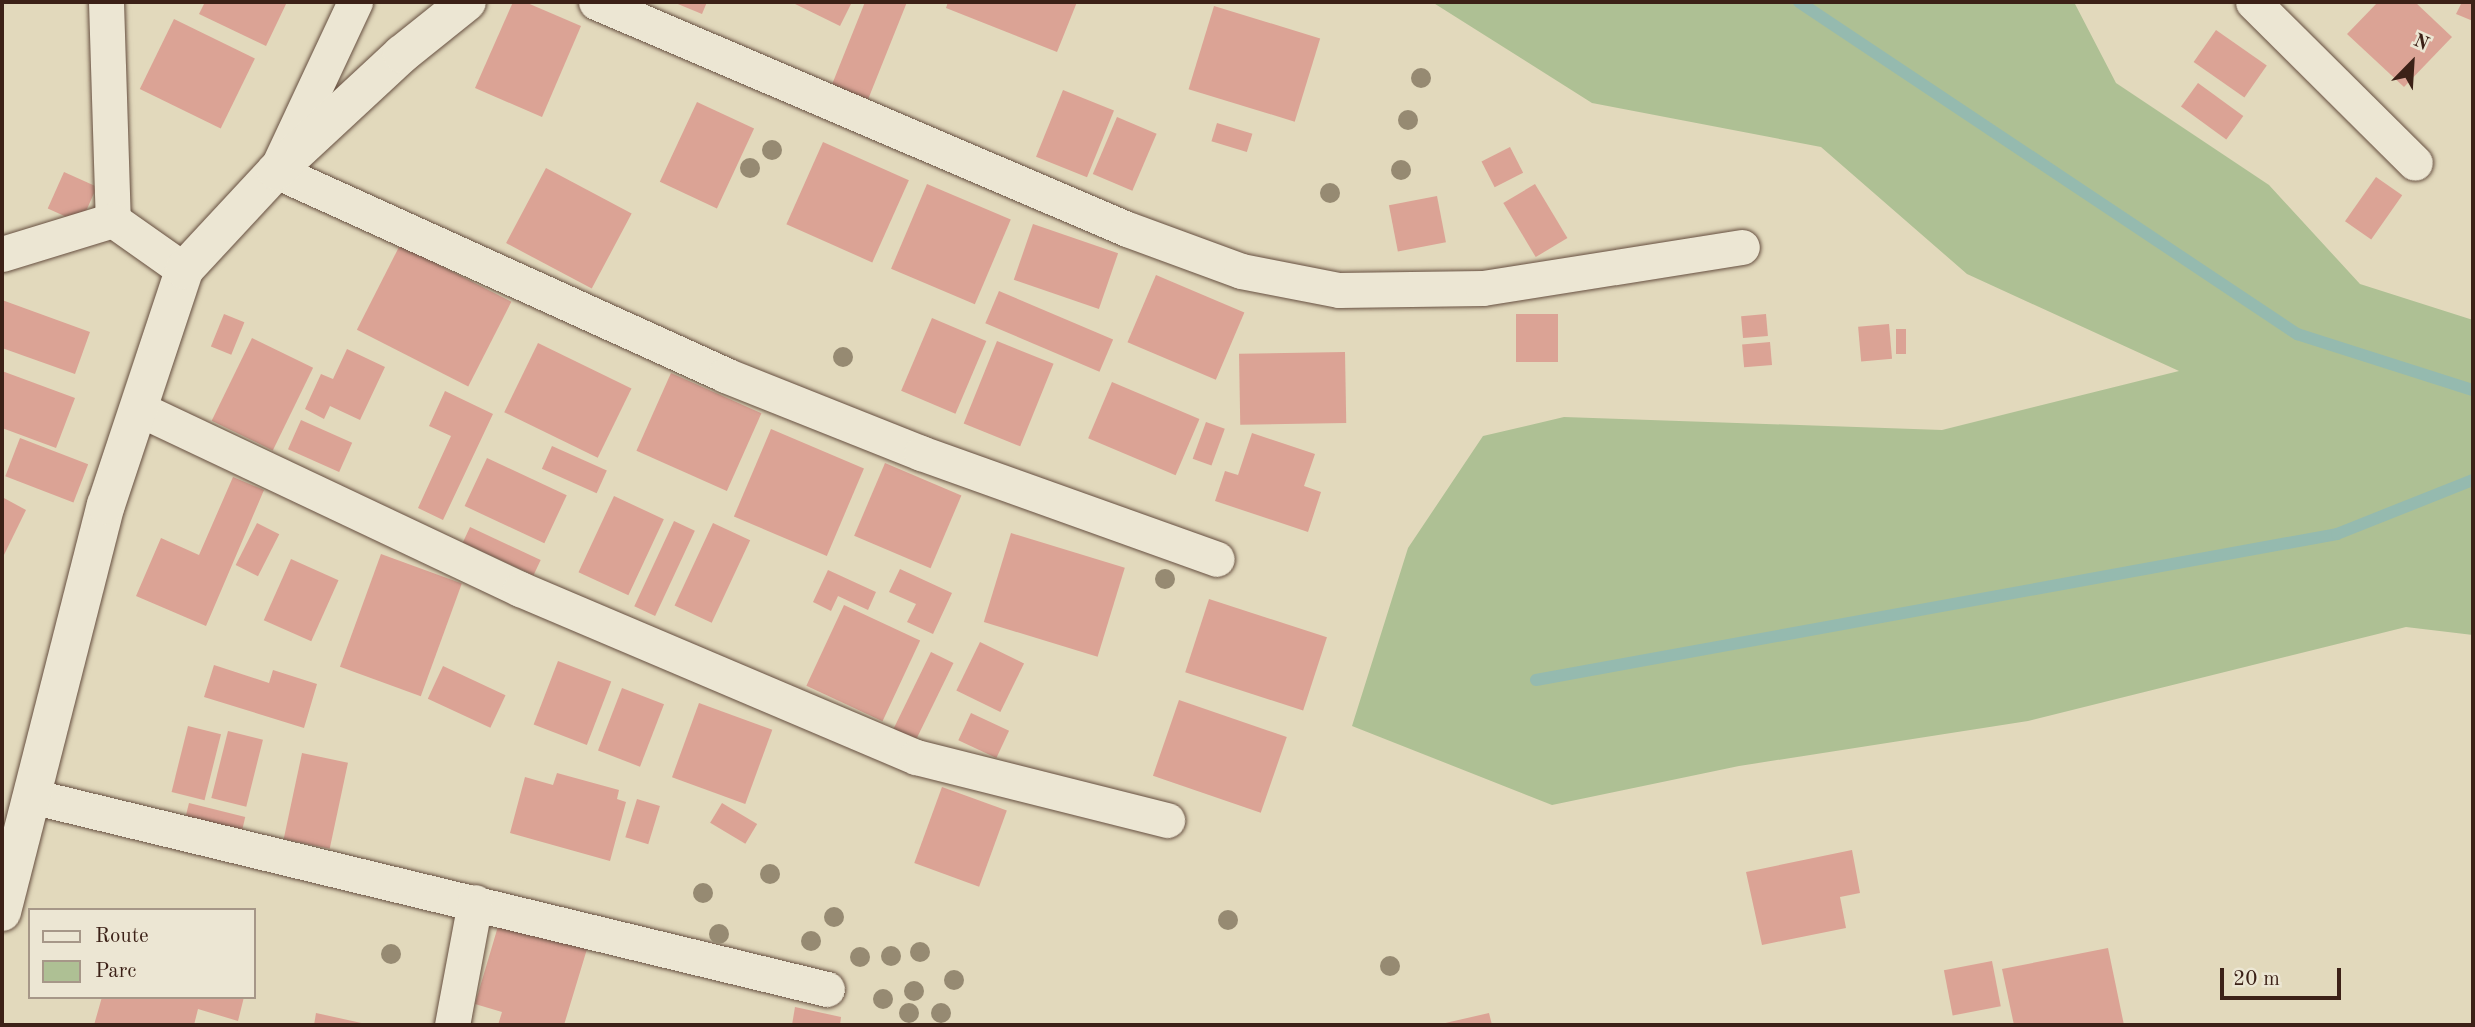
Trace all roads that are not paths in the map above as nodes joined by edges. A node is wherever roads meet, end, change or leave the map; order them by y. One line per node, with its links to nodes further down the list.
1 (106, 2): 8 (street)
2 (355, 2): 7 (street)
3 (467, 2): 7 (street)
4 (596, 2): 9 (street)
5 (2253, 2): 6 (street)
6 (2415, 163)
7 (276, 171): 11 (street); 13 (street)
8 (113, 220): 10 (street); 11 (street)
9 (1742, 247)
10 (2, 254)
11 (184, 270): 12 (street)
12 (137, 408): 14 (street); 15 (street)
13 (1217, 559)
14 (31, 796): 16 (street); 17 (street)
15 (1167, 820)
16 (4, 892)
17 (475, 902): 18 (street); 19 (street)
18 (827, 989)
19 (452, 1025)

